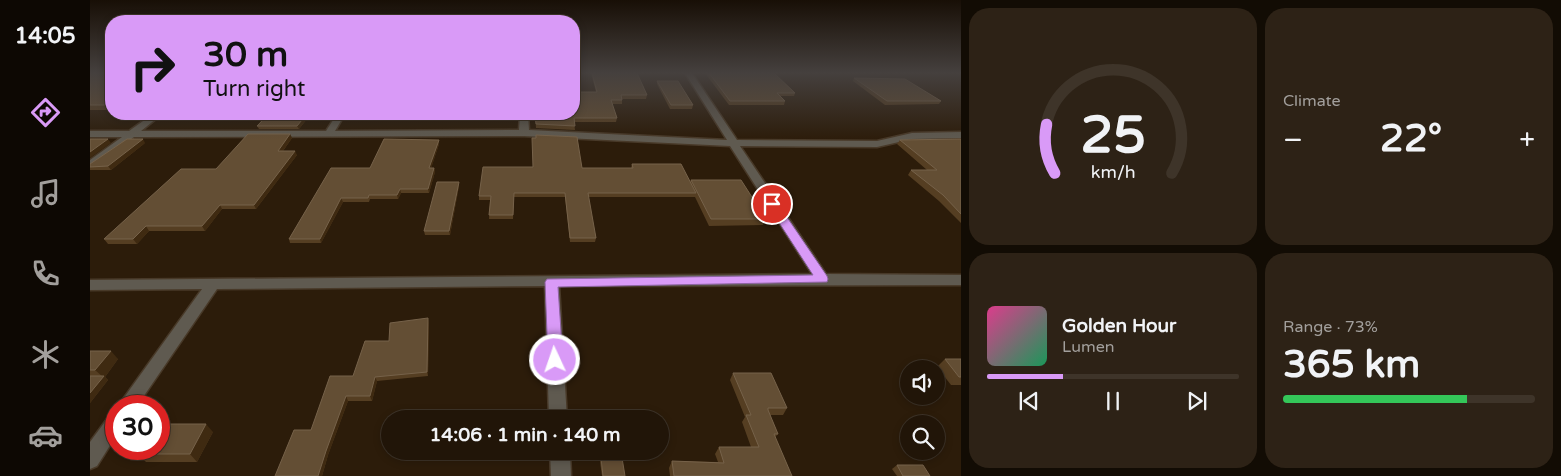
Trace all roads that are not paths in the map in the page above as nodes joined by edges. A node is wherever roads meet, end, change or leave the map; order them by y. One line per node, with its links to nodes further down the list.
1 (702, 95): 10 (street)
2 (150, 120): 7 (street)
3 (337, 120): 8 (street)
4 (524, 120): 5 (street)
5 (524, 133): 8 (street); 10 (street)
6 (90, 134): 7 (street)
7 (131, 134): 8 (street); 11 (street)
8 (328, 134)
9 (961, 134): 10 (street)
10 (732, 143): 12 (street)
11 (90, 165)
12 (822, 279): 13 (street); 14 (street)
13 (961, 280)
14 (552, 282): 15 (street); 18 (street)
15 (213, 284): 16 (street); 17 (street)
16 (90, 285)
17 (135, 395)
18 (558, 410)
19 (105, 437): 20 (street)
20 (90, 459)
21 (560, 460): 22 (street)
22 (561, 476)

